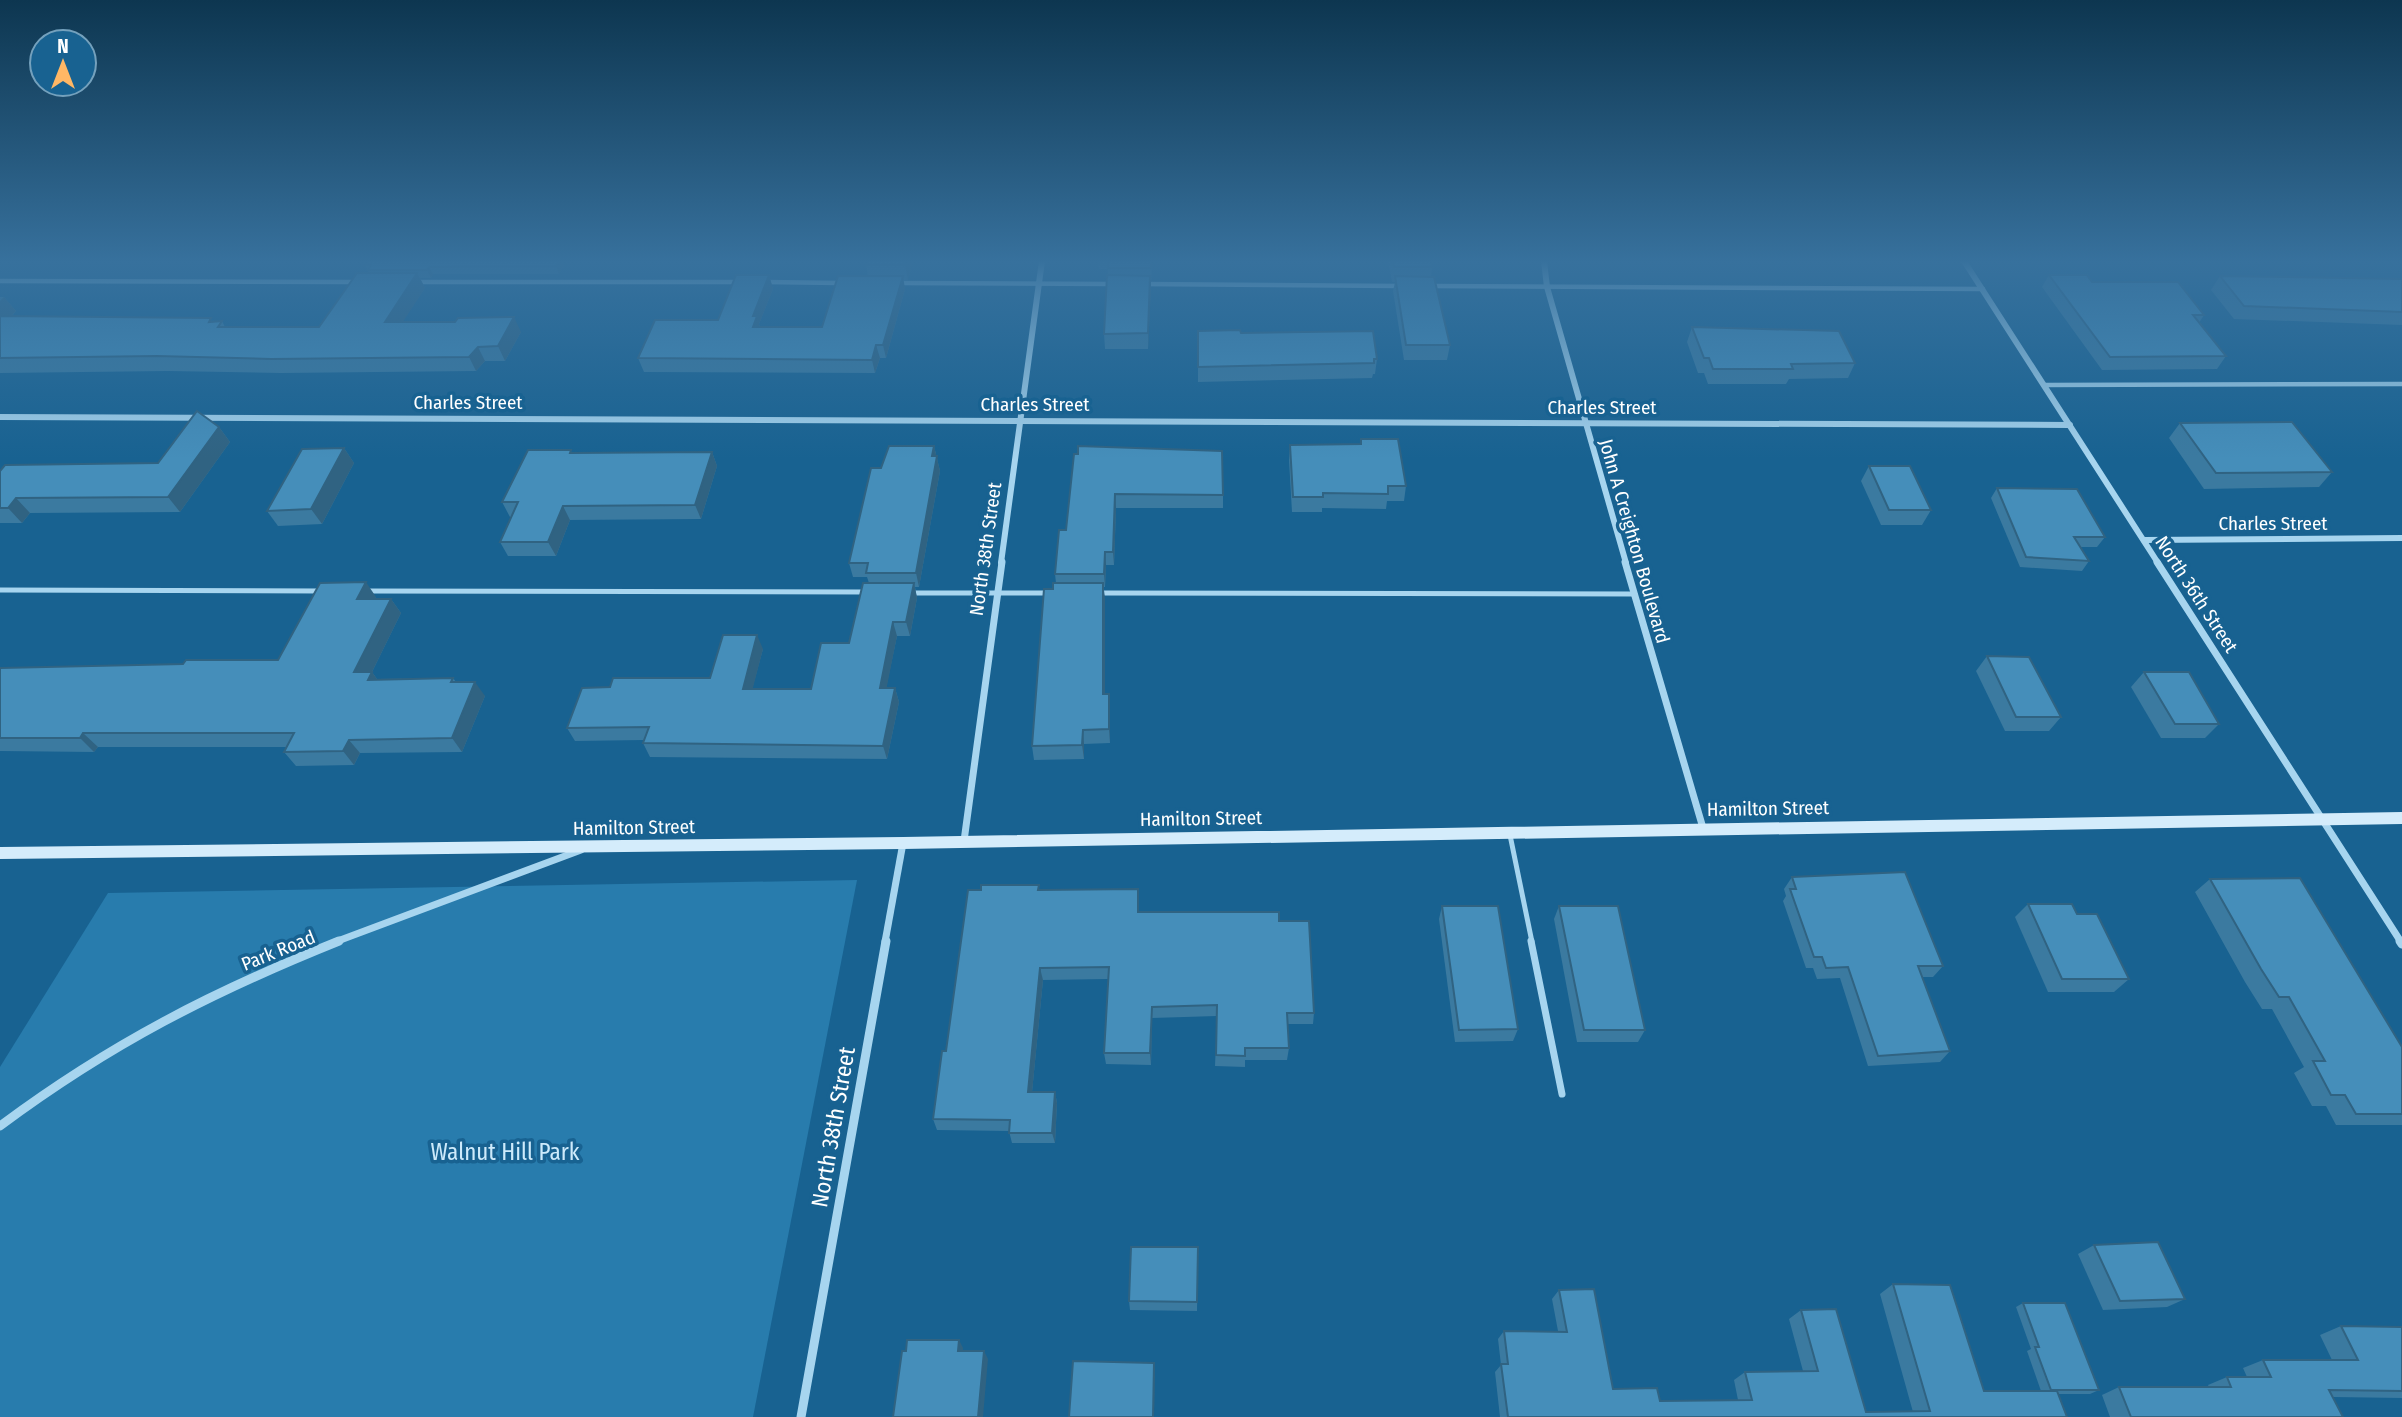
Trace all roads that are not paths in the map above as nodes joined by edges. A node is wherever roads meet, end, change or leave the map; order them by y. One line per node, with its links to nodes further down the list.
1 (1033, 327): 7 (street, North 38th Street)
2 (1559, 327): 8 (street, John A Creighton Boulevard)
3 (2007, 327): 5 (street, North 36th Street)
4 (2402, 384): 5 (lane)
5 (2044, 385): 9 (street, North 36th Street)
6 (0, 417): 7 (street, Charles Street)
7 (1020, 420): 8 (street, Charles Street); 17 (street, North 38th Street)
8 (1585, 423): 9 (street, Charles Street); 20 (street, John A Creighton Boulevard)
9 (2070, 425): 11 (street, North 36th Street)
10 (2402, 538): 11 (street, Charles Street)
11 (2144, 540): 21 (street, North 36th Street)
12 (0, 590): 13 (lane)
13 (332, 591)
14 (360, 591): 15 (lane)
15 (872, 593)
16 (900, 593): 17 (lane)
17 (997, 593): 18 (lane); 25 (street, North 38th Street)
18 (1052, 593)
19 (1094, 593): 20 (lane)
20 (1634, 594): 23 (street, John A Creighton Boulevard)
21 (2322, 818): 22 (main road, Hamilton Street); 23 (main road, Hamilton Street); 29 (street, North 36th Street)
22 (2402, 818)
23 (1703, 828): 24 (main road, Hamilton Street)
24 (1510, 832): 25 (main road, Hamilton Street); 30 (lane)
25 (964, 841): 26 (main road, Hamilton Street)
26 (903, 843): 27 (main road, Hamilton Street); 32 (street, North 38th Street)
27 (591, 846): 28 (main road, Hamilton Street); 31 (street, Park Road)
28 (0, 853)
29 (2402, 944)
30 (1562, 1094)
31 (0, 1126)
32 (801, 1417)

